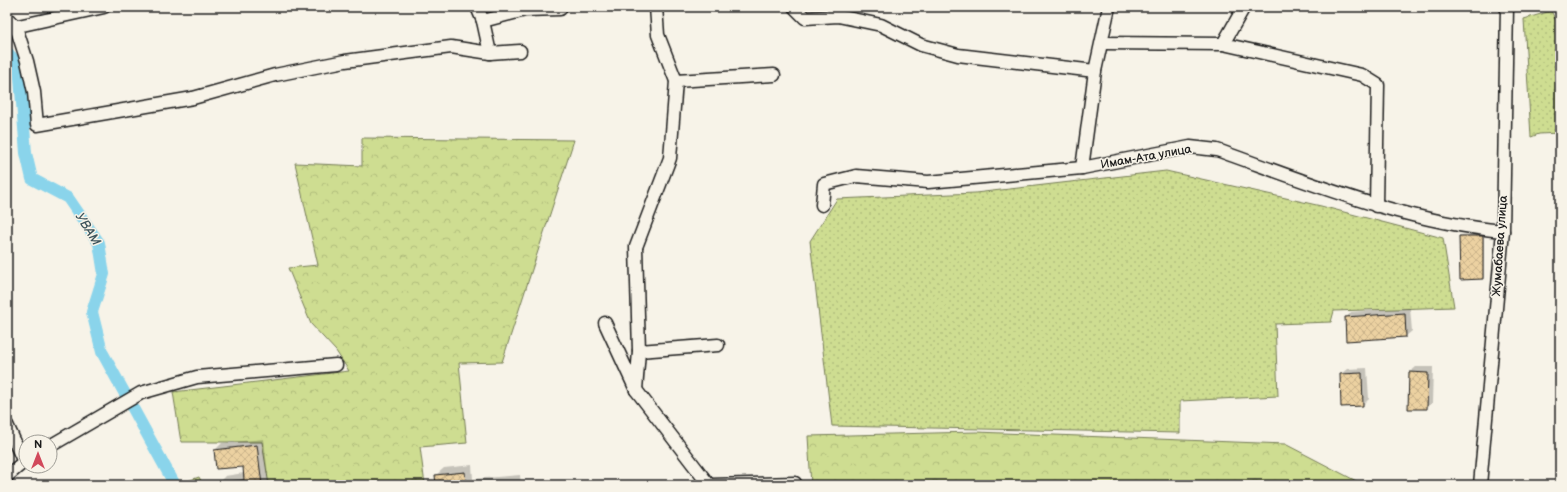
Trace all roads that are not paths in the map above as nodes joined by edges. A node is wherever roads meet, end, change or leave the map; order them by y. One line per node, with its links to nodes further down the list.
1 (104, 7): 8 (street)
2 (477, 7): 11 (street)
3 (656, 7): 19 (street)
4 (794, 7): 17 (street)
5 (1109, 7): 13 (street)
6 (1244, 7): 14 (street)
7 (1507, 7): 23 (street, Жумабаева улица)
8 (85, 9): 12 (street)
9 (560, 9): 11 (street)
10 (7, 18): 12 (street)
11 (483, 21): 16 (street)
12 (12, 28): 16 (street)
13 (1102, 43): 14 (street); 17 (street)
14 (1223, 44): 22 (street)
15 (520, 51): 16 (street)
16 (490, 53)
17 (1095, 71): 20 (street)
18 (774, 75): 19 (street)
19 (676, 81): 26 (street)
20 (1082, 168): 21 (street, Имам-Ата улица); 22 (street, Имам-Ата улица)
21 (822, 205)
22 (1376, 206): 23 (street, Имам-Ата улица)
23 (1503, 231): 36 (street, Жумабаева улица)
24 (605, 323): 28 (street)
25 (718, 345): 26 (street)
26 (639, 351): 28 (street)
27 (336, 364): 30 (street)
28 (636, 390): 35 (street)
29 (7, 425): 31 (street)
30 (58, 441)
31 (18, 447)
32 (18, 467): 33 (street)
33 (7, 476)
34 (795, 483): 35 (street)
35 (711, 485)
36 (1480, 485)

